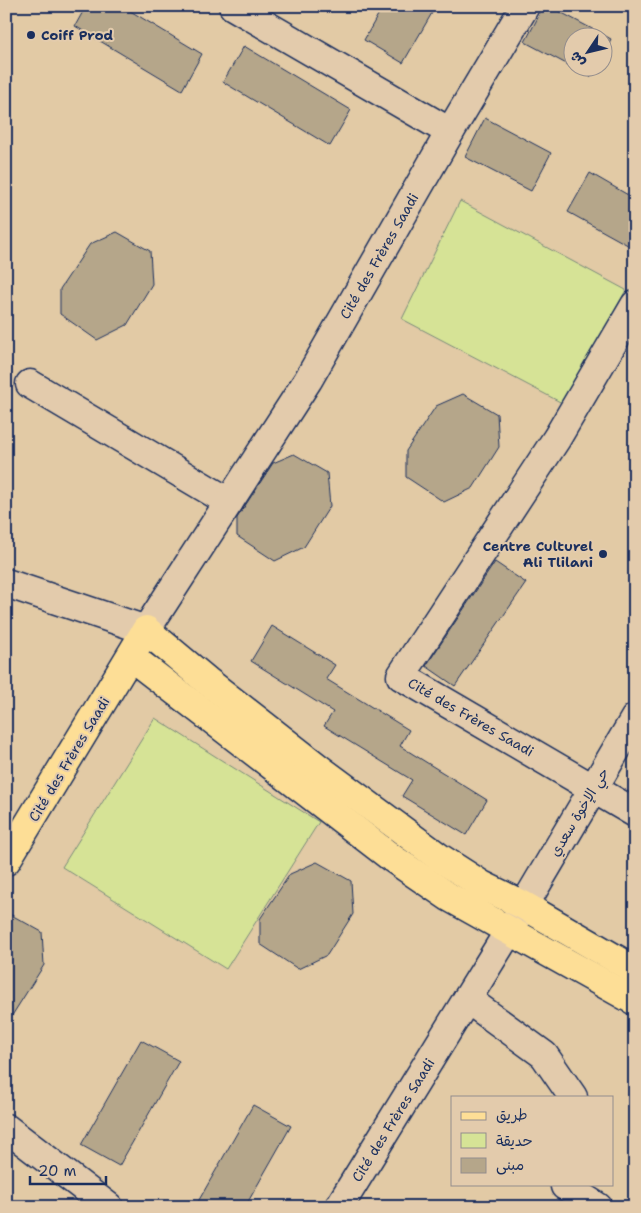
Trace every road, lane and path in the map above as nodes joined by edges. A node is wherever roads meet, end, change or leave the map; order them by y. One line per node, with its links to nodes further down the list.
1 (233, 6): 3 (street)
2 (524, 6): 3 (street, Cité des Frères Saadi)
3 (450, 132): 6 (street, Cité des Frères Saadi)
4 (635, 305): 11 (street, Cité des Frères Saadi)
5 (30, 384): 6 (street)
6 (229, 502): 8 (street, Cité des Frères Saadi)
7 (6, 583): 8 (street)
8 (146, 630): 9 (main road, Cité des Frères Saadi); 14 (main road)
9 (131, 656): 13 (main road, Cité des Frères Saadi); 15 (main road)
10 (635, 718): 11 (street, حي الإخوة سعدي)
11 (593, 789): 12 (street, Cité des Frères Saadi); 14 (street, حي الإخوة سعدي)
12 (635, 813)
13 (6, 861)
14 (523, 904): 15 (street, Cité des Frères Saadi); 16 (main road)
15 (509, 931): 17 (street, Cité des Frères Saadi); 18 (main road)
16 (635, 970)
17 (467, 999): 19 (street); 23 (street, Cité des Frères Saadi)
18 (635, 1001)
19 (572, 1096)
20 (6, 1128): 22 (street)
21 (565, 1186): 24 (street)
22 (109, 1207)
23 (339, 1207)
24 (598, 1207)

